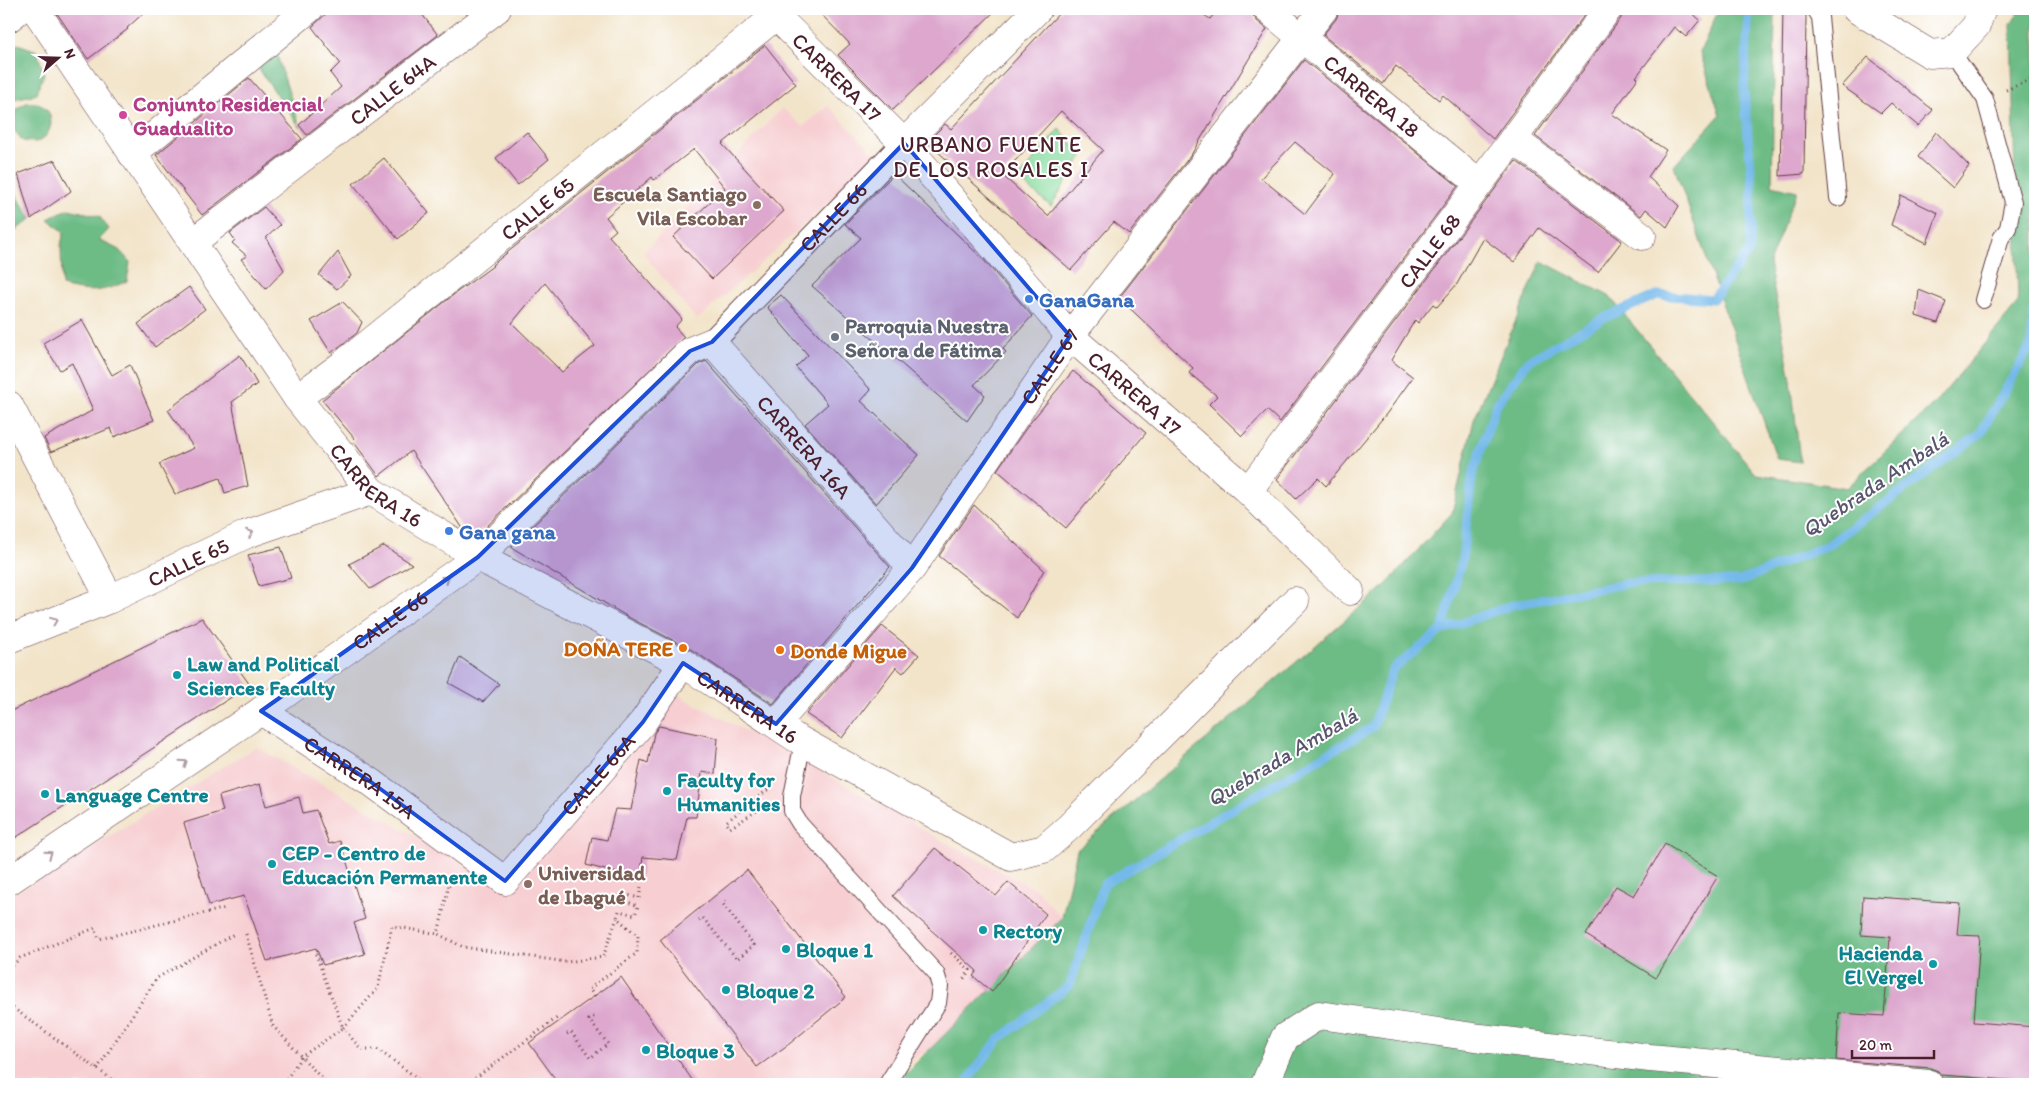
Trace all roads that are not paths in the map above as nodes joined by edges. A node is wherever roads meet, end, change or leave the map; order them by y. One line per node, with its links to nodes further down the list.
1 (20, 9): 13 (street)
2 (36, 9): 18 (street, CARRERA 16)
3 (309, 9): 18 (street)
4 (497, 9): 22 (street, CALLE 64A)
5 (1038, 9): 17 (street, CALLE 66)
6 (1267, 9): 14 (street, CARRERA 18)
7 (1324, 9): 14 (street, CALLE 67)
8 (1608, 9): 16 (street, CALLE 68)
9 (1815, 9): 20 (lane)
10 (1856, 9): 15 (street)
11 (772, 12): 17 (street, CARRERA 17); 26 (street, CALLE 65)
12 (1976, 15): 15 (street)
13 (9, 18)
14 (1301, 38): 19 (street, CARRERA 18); 24 (street, CALLE 67)
15 (1941, 53): 23 (lane)
16 (1513, 139): 19 (street, CALLE 68); 21 (street)
17 (904, 143): 24 (street, CARRERA 17); 25 (street, CALLE 66)
18 (132, 154): 22 (street, CARRERA 16)
19 (1478, 183): 30 (street, CALLE 68)
20 (1838, 198)
21 (1642, 236)
22 (193, 242): 26 (street, CARRERA 16)
23 (1983, 300)
24 (1070, 336): 30 (street, CARRERA 17); 32 (street, CALLE 67)
25 (701, 346): 31 (street, CALLE 66); 32 (street, CARRERA 16A)
26 (297, 398): 29 (street, CARRERA 16)
27 (9, 405): 28 (street)
28 (17, 443): 34 (street)
29 (371, 491): 31 (street, CARRERA 16); 34 (street, CALLE 65, one-way to 29)
30 (1248, 491): 33 (street, CARRERA 17)
31 (478, 556): 37 (street, CARRERA 16); 38 (street, CALLE 66, one-way to 31)
32 (912, 568): 39 (street, CALLE 67)
33 (1350, 591)
34 (110, 599): 36 (street, CALLE 65, one-way to 34)
35 (1295, 601): 40 (street, CARRERA 16)
36 (9, 640)
37 (684, 663): 39 (street, CARRERA 16); 42 (street, CALLE 66A)
38 (261, 711): 41 (street, CALLE 66, one-way to 38); 42 (street, CARRERA 15A)
39 (776, 724): 40 (street, CARRERA 16)
40 (802, 742): 43 (lane)
41 (9, 881)
42 (505, 881)
43 (887, 1084)
44 (1265, 1084): 45 (street)
45 (1929, 1084)

